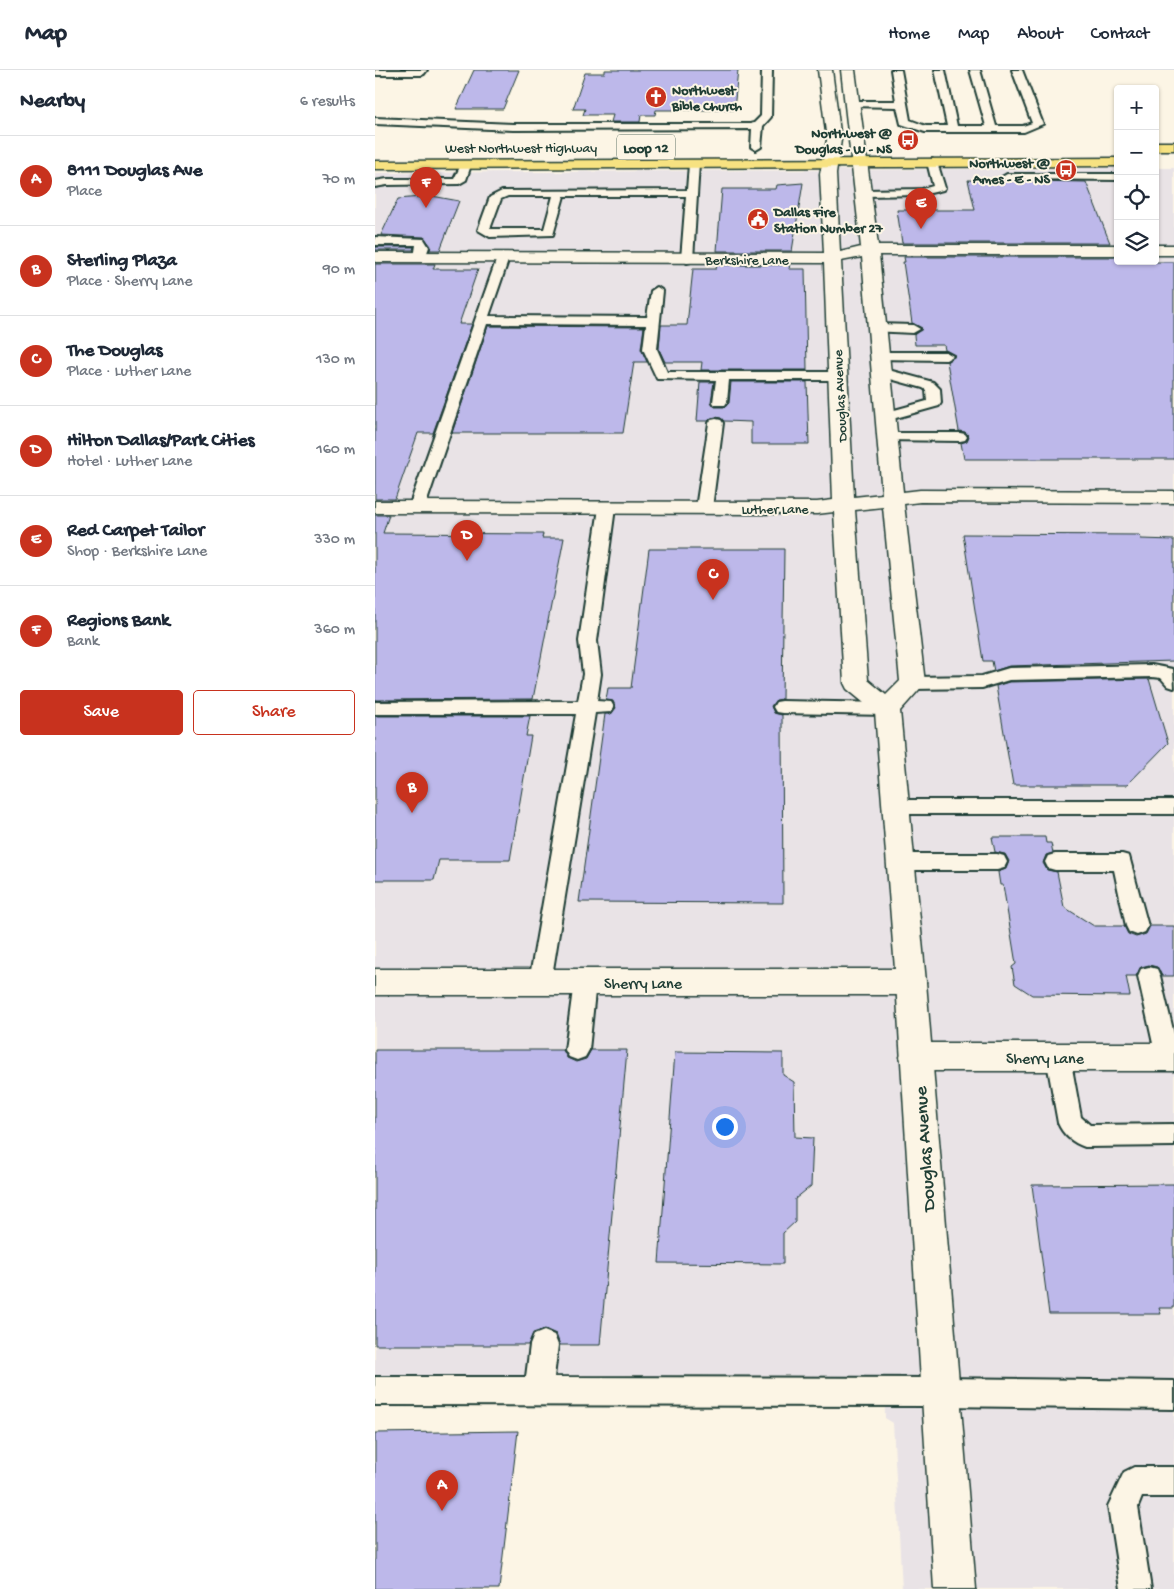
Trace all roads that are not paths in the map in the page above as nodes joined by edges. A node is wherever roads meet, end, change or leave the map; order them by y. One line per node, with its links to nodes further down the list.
1 (422, 70): 9 (lane)
2 (767, 70): 13 (lane)
3 (825, 70): 21 (street, Douglas Avenue)
4 (848, 70): 10 (street, Douglas Avenue)
5 (896, 70): 11 (lane)
6 (940, 70): 14 (lane)
7 (975, 70): 15 (lane)
8 (1017, 70): 15 (lane)
9 (375, 72)
10 (851, 104): 11 (lane); 22 (street, Douglas Avenue)
11 (902, 104): 14 (lane)
12 (375, 121): 13 (lane)
13 (758, 125): 18 (lane)
14 (953, 129): 15 (lane)
15 (992, 129)
16 (1159, 146): 17 (main road)
17 (1174, 146)
18 (756, 147): 26 (main road)
19 (815, 147): 21 (main road, West Northwest Highway / Loop 12)
20 (874, 147): 22 (main road, West Northwest Highway / Loop 12)
21 (832, 155): 22 (main road, West Northwest Highway / Loop 12); 26 (main road, West Northwest Highway / Loop 12); 44 (street, Douglas Avenue)
22 (858, 155): 23 (main road, West Northwest Highway / Loop 12); 32 (street, Douglas Avenue)
23 (932, 162): 24 (main road, West Northwest Highway / Loop 12); 32 (lane)
24 (1003, 162): 25 (main road, West Northwest Highway / Loop 12); 30 (lane)
25 (1114, 162)
26 (755, 163): 27 (main road, West Northwest Highway / Loop 12)
27 (694, 164): 29 (main road, West Northwest Highway / Loop 12); 34 (lane)
28 (375, 165): 29 (main road, West Northwest Highway / Loop 12)
29 (466, 165): 31 (lane)
30 (1114, 177)
31 (375, 184)
32 (864, 192): 37 (street, Douglas Avenue)
33 (559, 193): 34 (lane); 35 (lane); 35 (lane)
34 (691, 193): 43 (lane)
35 (549, 234): 42 (lane)
36 (375, 241): 40 (lane)
37 (870, 250): 38 (street, Berkshire Lane); 44 (street, Berkshire Lane); 48 (street, Douglas Avenue)
38 (1114, 250)
39 (375, 258): 40 (street, Berkshire Lane)
40 (420, 258): 41 (street, Berkshire Lane)
41 (503, 258): 42 (street, Berkshire Lane); 46 (lane)
42 (543, 258): 43 (street, Berkshire Lane)
43 (687, 258): 44 (street, Berkshire Lane)
44 (833, 258): 48 (street, Douglas Avenue)
45 (657, 291): 47 (lane)
46 (481, 320): 47 (lane); 63 (lane)
47 (654, 321): 52 (lane)
48 (857, 328): 49 (lane); 51 (street, Douglas Avenue); 51 (street, Douglas Avenue)
49 (913, 329)
50 (946, 356): 51 (lane)
51 (863, 359): 53 (street, Douglas Avenue); 55 (street, Douglas Avenue); 55 (lane)
52 (723, 376): 53 (lane); 54 (lane)
53 (838, 376): 61 (street, Douglas Avenue)
54 (720, 402)
55 (885, 417): 57 (street, Douglas Avenue)
56 (716, 423): 65 (lane)
57 (887, 437): 58 (lane); 60 (street, Douglas Avenue)
58 (960, 437)
59 (1174, 497): 60 (street, Luther Lane)
60 (893, 499): 61 (street, Luther Lane); 67 (street, Douglas Avenue)
61 (844, 504): 65 (street, Luther Lane); 72 (street, Douglas Avenue)
62 (375, 507): 63 (street, Luther Lane)
63 (417, 507): 64 (street, Luther Lane)
64 (607, 508): 65 (street, Luther Lane); 70 (lane)
65 (704, 508)
66 (1174, 682): 67 (lane)
67 (913, 683): 72 (street)
68 (782, 707): 72 (lane)
69 (375, 708): 70 (lane)
70 (586, 708): 71 (lane); 82 (lane)
71 (605, 708)
72 (887, 709): 74 (street, Douglas Avenue)
73 (1174, 807): 74 (lane)
74 (896, 811): 75 (lane); 76 (street, Douglas Avenue)
75 (1174, 817)
76 (901, 862): 77 (lane); 84 (street, Douglas Avenue)
77 (997, 862)
78 (1055, 862): 79 (lane)
79 (1137, 926)
80 (1149, 976): 88 (lane)
81 (375, 982): 82 (street, Sherry Lane)
82 (540, 982): 83 (street, Sherry Lane)
83 (585, 982): 84 (street, Sherry Lane); 85 (lane)
84 (911, 982): 86 (street, Douglas Avenue)
85 (577, 1050)
86 (916, 1057): 87 (street, Sherry Lane); 93 (street, Douglas Avenue)
87 (1058, 1057): 88 (street, Sherry Lane); 89 (lane)
88 (1171, 1057)
89 (1174, 1135)
90 (544, 1345): 92 (lane)
91 (375, 1390): 92 (lane)
92 (538, 1391): 93 (lane)
93 (941, 1392): 94 (lane); 96 (street, Douglas Avenue)
94 (1174, 1395)
95 (1174, 1482): 97 (lane)
96 (955, 1589)
97 (1136, 1589)

